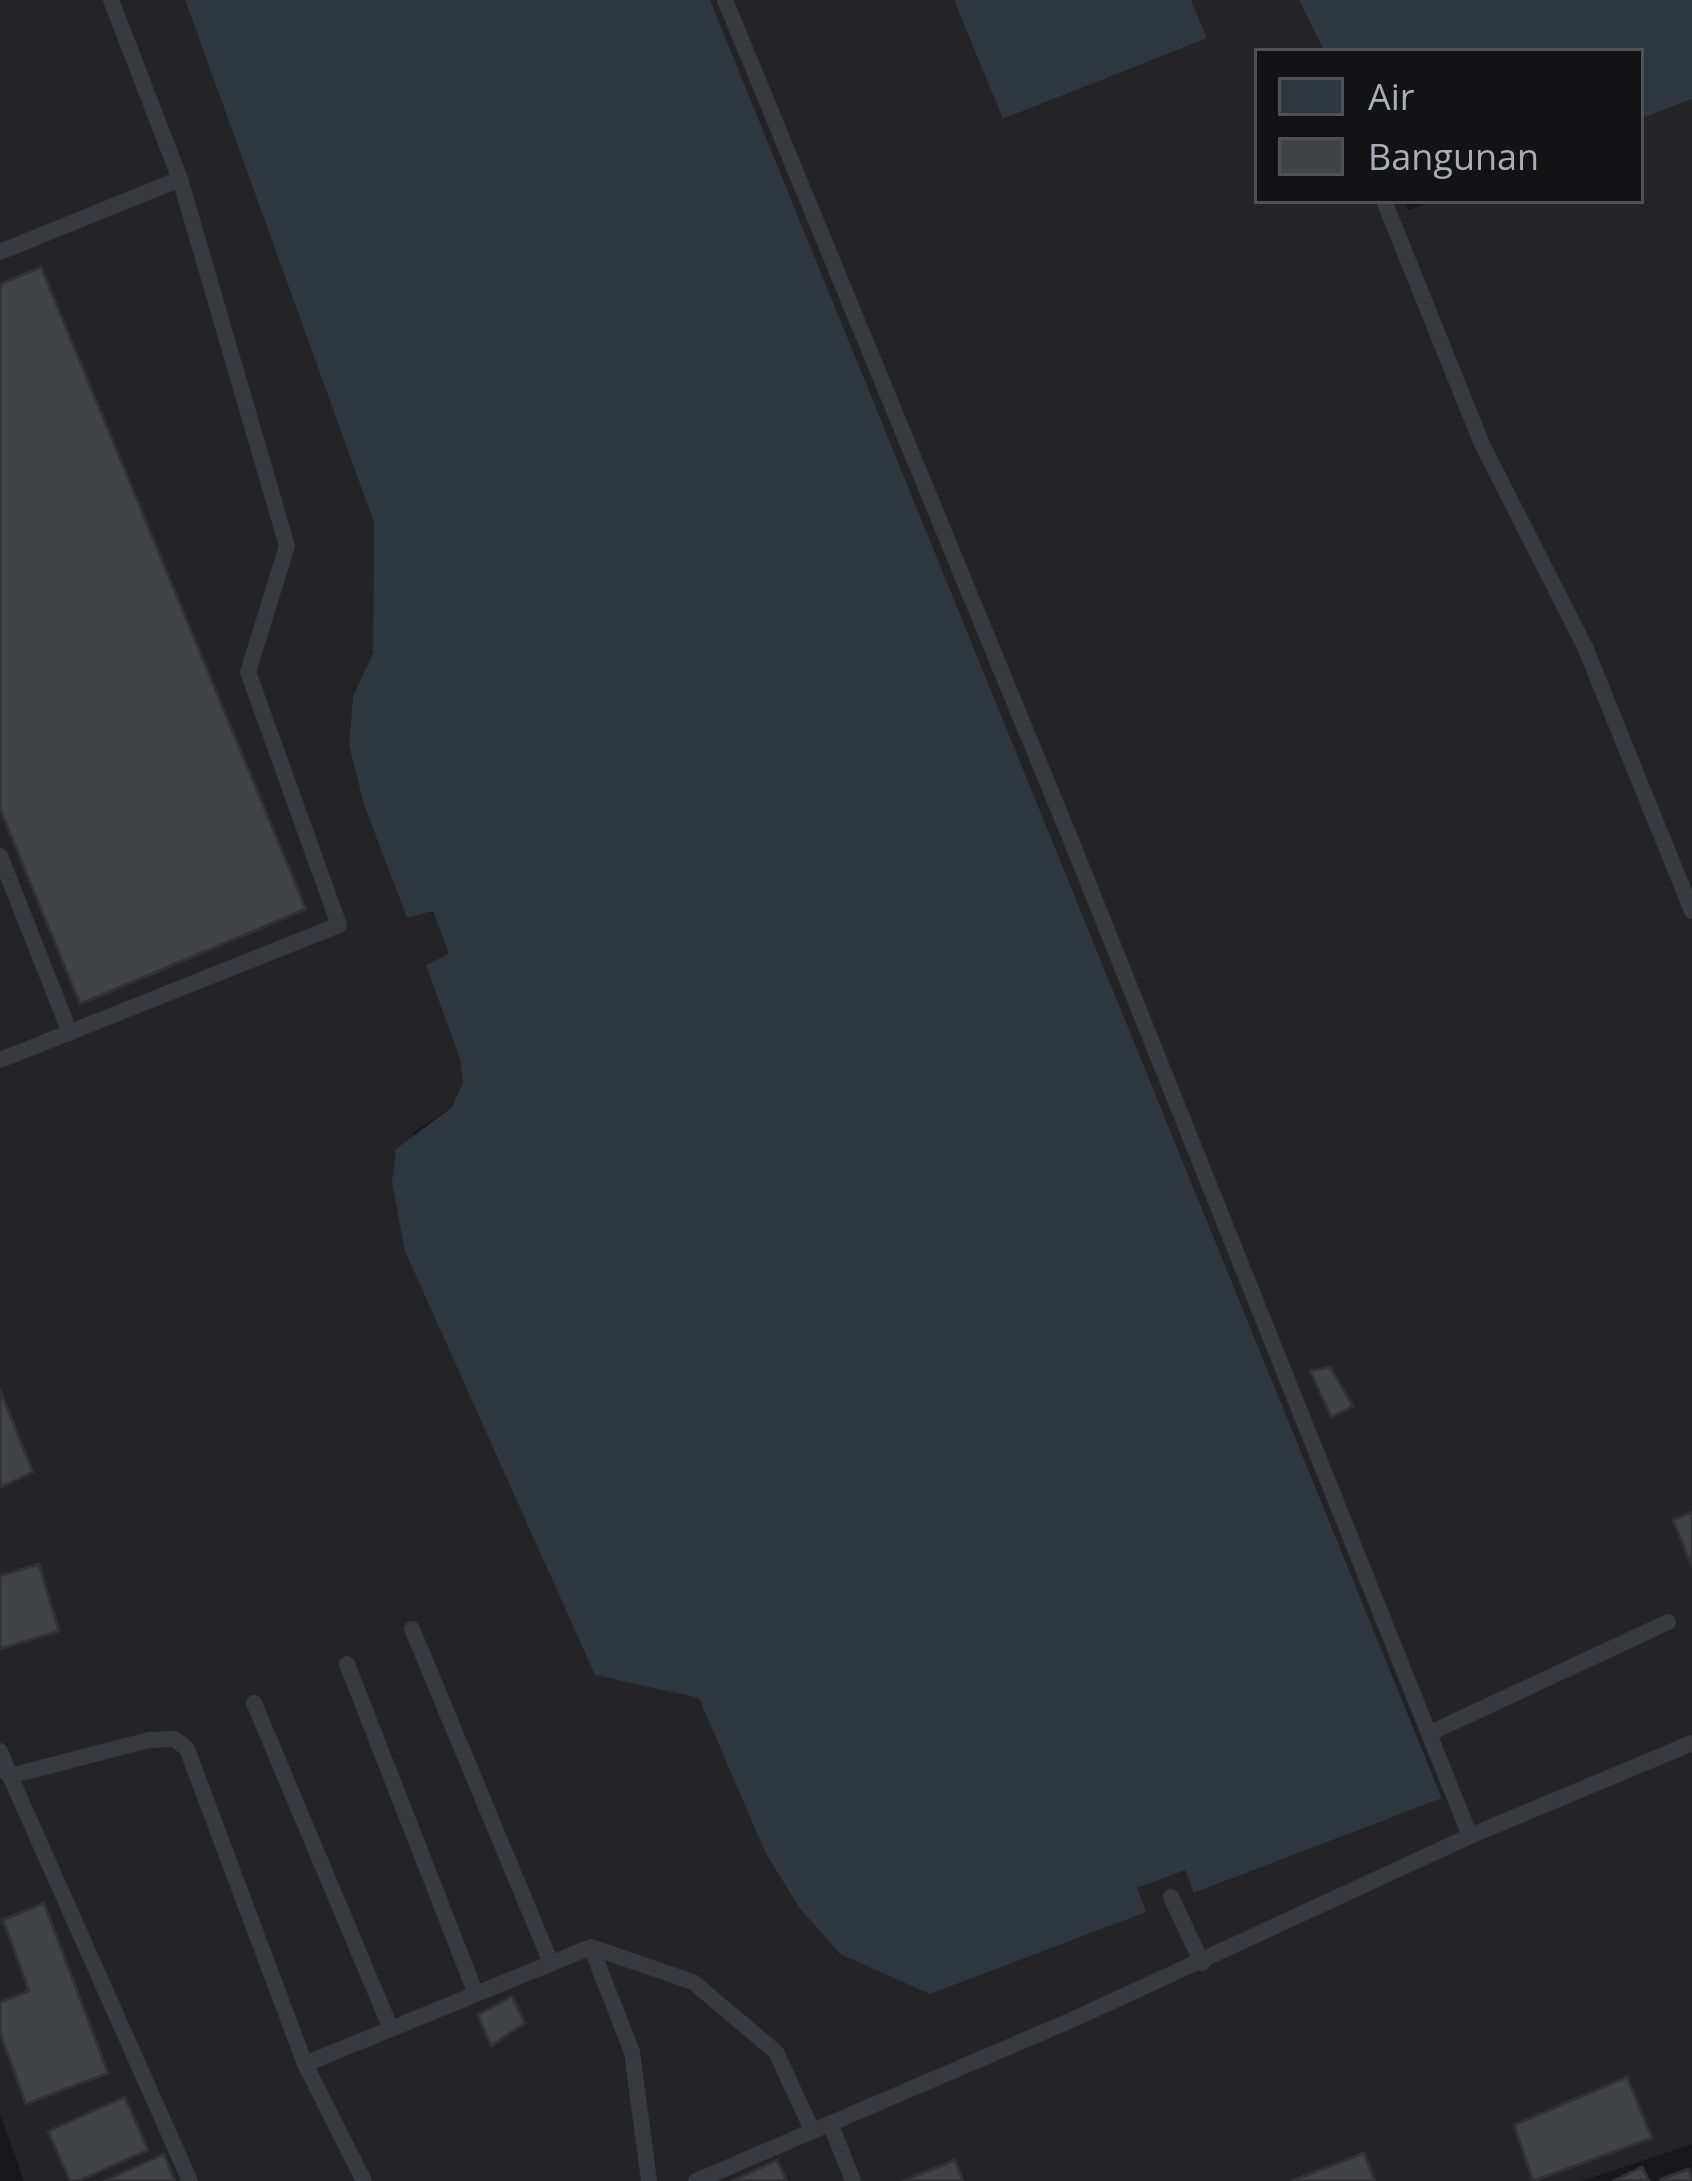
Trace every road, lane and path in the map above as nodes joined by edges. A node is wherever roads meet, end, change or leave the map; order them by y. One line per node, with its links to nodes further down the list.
1 (111, 0): 3 (lane)
2 (725, 0): 14 (lane)
3 (180, 179): 5 (lane); 8 (lane)
4 (1385, 204): 7 (lane)
5 (0, 252)
6 (0, 856): 8 (lane)
7 (1692, 911)
8 (70, 1033): 9 (lane)
9 (0, 1060)
10 (1668, 1622): 14 (lane)
11 (412, 1629): 21 (lane)
12 (347, 1664): 23 (lane)
13 (254, 1703): 24 (lane)
14 (1430, 1733): 18 (lane)
15 (1692, 1743): 18 (lane)
16 (0, 1751): 17 (lane)
17 (5, 1771): 25 (lane); 27 (lane)
18 (1470, 1836): 22 (lane)
19 (1171, 1897): 22 (lane)
20 (591, 1947): 21 (lane); 26 (lane); 29 (lane)
21 (551, 1963): 23 (lane)
22 (1202, 1963): 26 (lane)
23 (476, 1994): 24 (lane)
24 (391, 2029): 25 (lane)
25 (305, 2064): 28 (lane)
26 (821, 2126): 30 (lane); 31 (lane)
27 (190, 2181)
28 (364, 2181)
29 (650, 2181)
30 (697, 2181)
31 (853, 2181)

